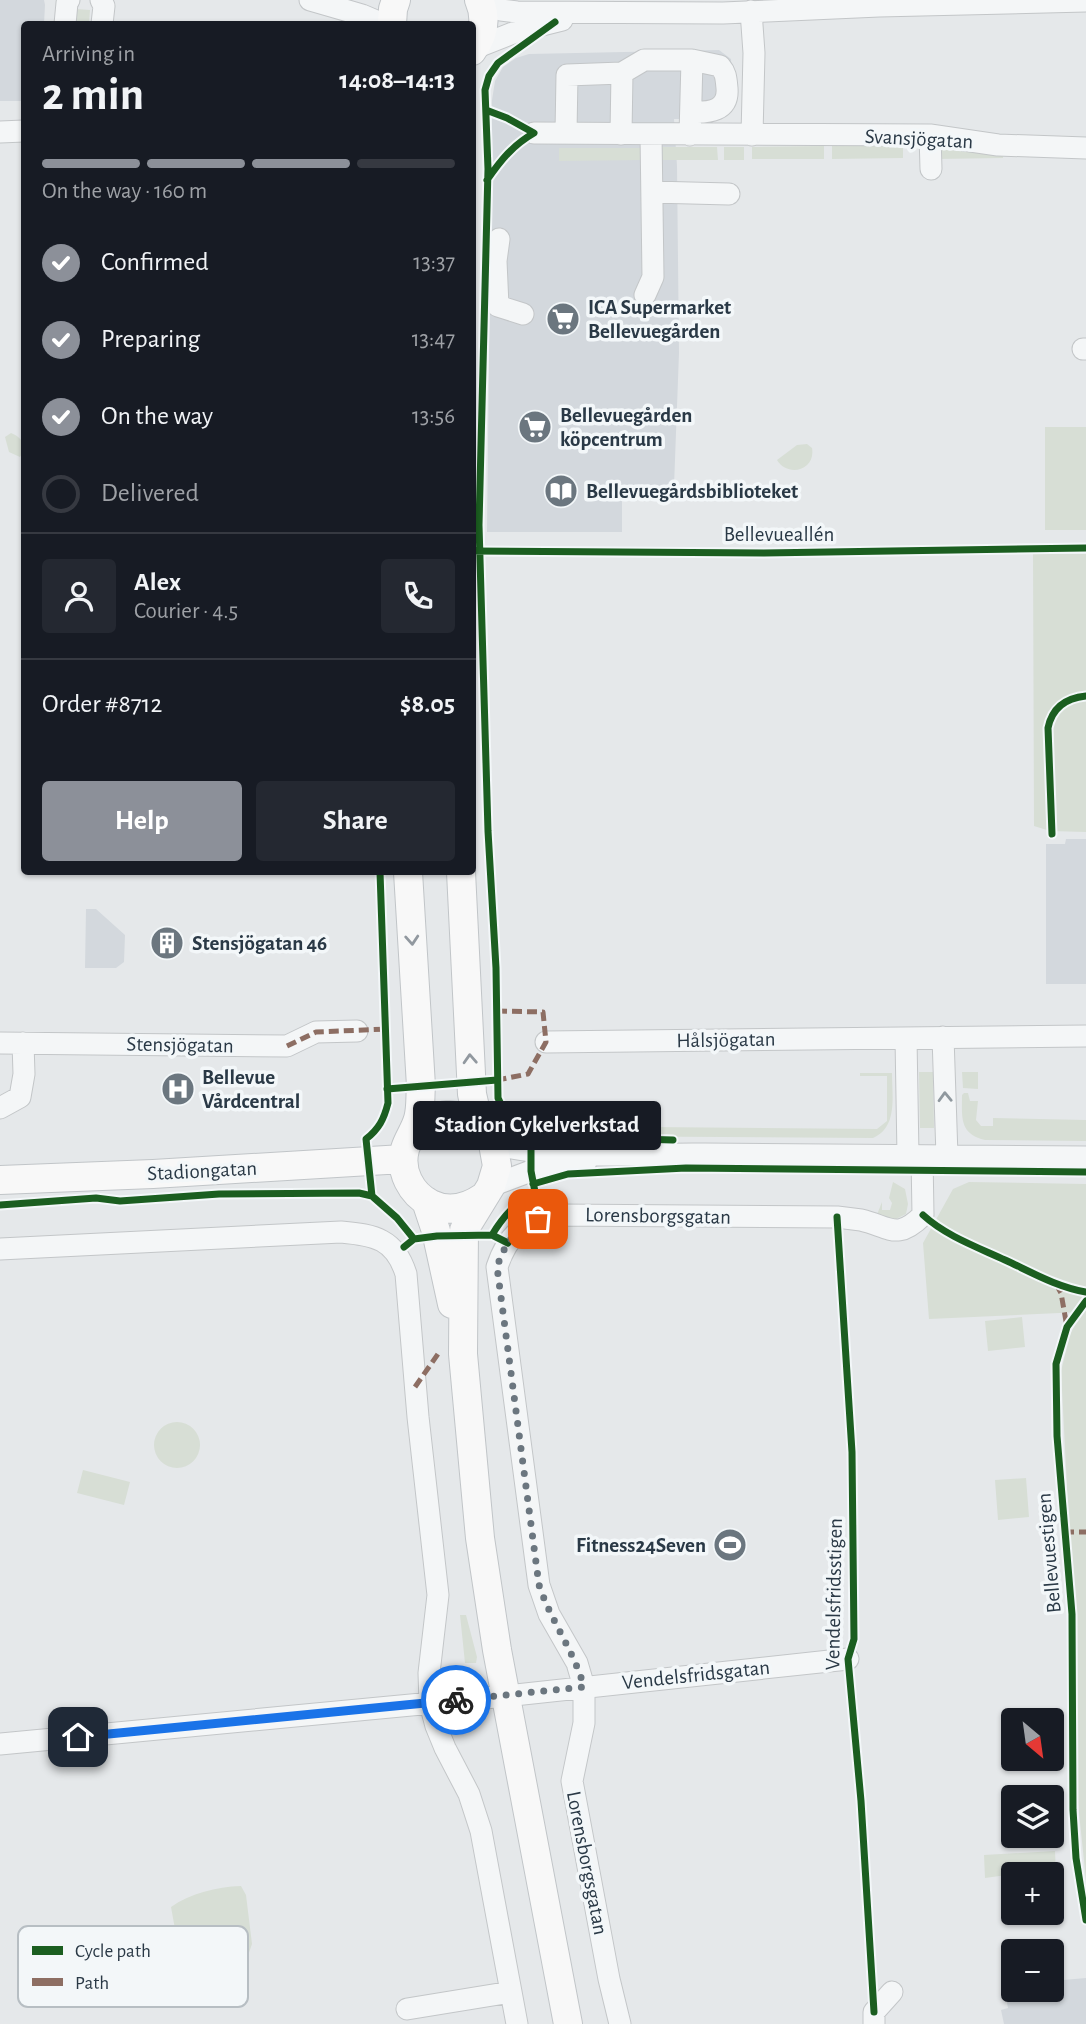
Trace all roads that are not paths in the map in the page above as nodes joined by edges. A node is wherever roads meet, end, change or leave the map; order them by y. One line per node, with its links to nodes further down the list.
1 (69, 0): 10 (street)
2 (101, 0): 11 (street)
3 (310, 0): 12 (street)
4 (396, 0): 13 (main road)
5 (481, 0): 8 (street); 14 (main road)
6 (1086, 1): 7 (street)
7 (879, 3): 9 (street)
8 (601, 12): 9 (street); 15 (street)
9 (751, 12): 26 (street)
10 (65, 21)
11 (102, 21)
12 (376, 21)
13 (392, 21)
14 (476, 45)
15 (476, 48)
16 (692, 60): 17 (street); 18 (street); 18 (street)
17 (622, 73): 22 (street); 23 (street)
18 (691, 113): 25 (street)
19 (21, 131): 20 (street)
20 (0, 132)
21 (534, 133): 22 (street, Svansjögatan)
22 (566, 134): 23 (street, Svansjögatan)
23 (621, 134): 24 (street, Svansjögatan)
24 (651, 134): 25 (street, Svansjögatan); 30 (street)
25 (690, 135): 26 (street, Svansjögatan)
26 (752, 135): 27 (street, Svansjögatan)
27 (930, 135): 28 (street, Svansjögatan); 29 (street)
28 (1086, 148)
29 (931, 169)
30 (652, 192): 31 (street); 33 (street)
31 (729, 194)
32 (499, 239): 34 (street)
33 (645, 295)
34 (523, 314)
35 (408, 875): 45 (main road, one-way to 45)
36 (461, 875): 46 (main road, one-way to 36)
37 (357, 1031): 43 (street, Stensjögatan)
38 (1086, 1036): 39 (street, Hålsjögatan)
39 (943, 1037): 40 (street, Hålsjögatan); 49 (street, one-way to 39)
40 (906, 1038): 41 (street, Hålsjögatan); 48 (street)
41 (545, 1042)
42 (0, 1043): 43 (street, Stensjögatan)
43 (23, 1043): 44 (street)
44 (0, 1108)
45 (414, 1130): 46 (main road); 51 (main road)
46 (487, 1135): 47 (street); 53 (main road)
47 (616, 1156): 48 (street); 53 (street)
48 (915, 1156): 49 (street); 58 (street, Lorensborgsgatan)
49 (947, 1156): 50 (street)
50 (1086, 1157)
51 (403, 1159): 52 (main road, Stadiongatan); 54 (main road)
52 (0, 1180)
53 (486, 1191): 54 (main road); 56 (main road)
54 (426, 1201): 56 (main road)
55 (0, 1249): 60 (street)
56 (463, 1354): 59 (main road)
57 (848, 1659): 58 (street, Vendelsfridsgatan)
58 (584, 1687): 59 (street, Vendelsfridsgatan); 67 (street, Lorensborgsgatan)
59 (506, 1696): 60 (street, Vendelsfridsgatan); 66 (main road)
60 (430, 1703): 61 (street, Vendelsfridsgatan); 62 (street)
61 (0, 1744)
62 (511, 1992): 64 (street); 65 (street)
63 (892, 1992): 68 (street)
64 (407, 2009)
65 (517, 2024)
66 (568, 2024)
67 (620, 2024)
68 (874, 2024)

